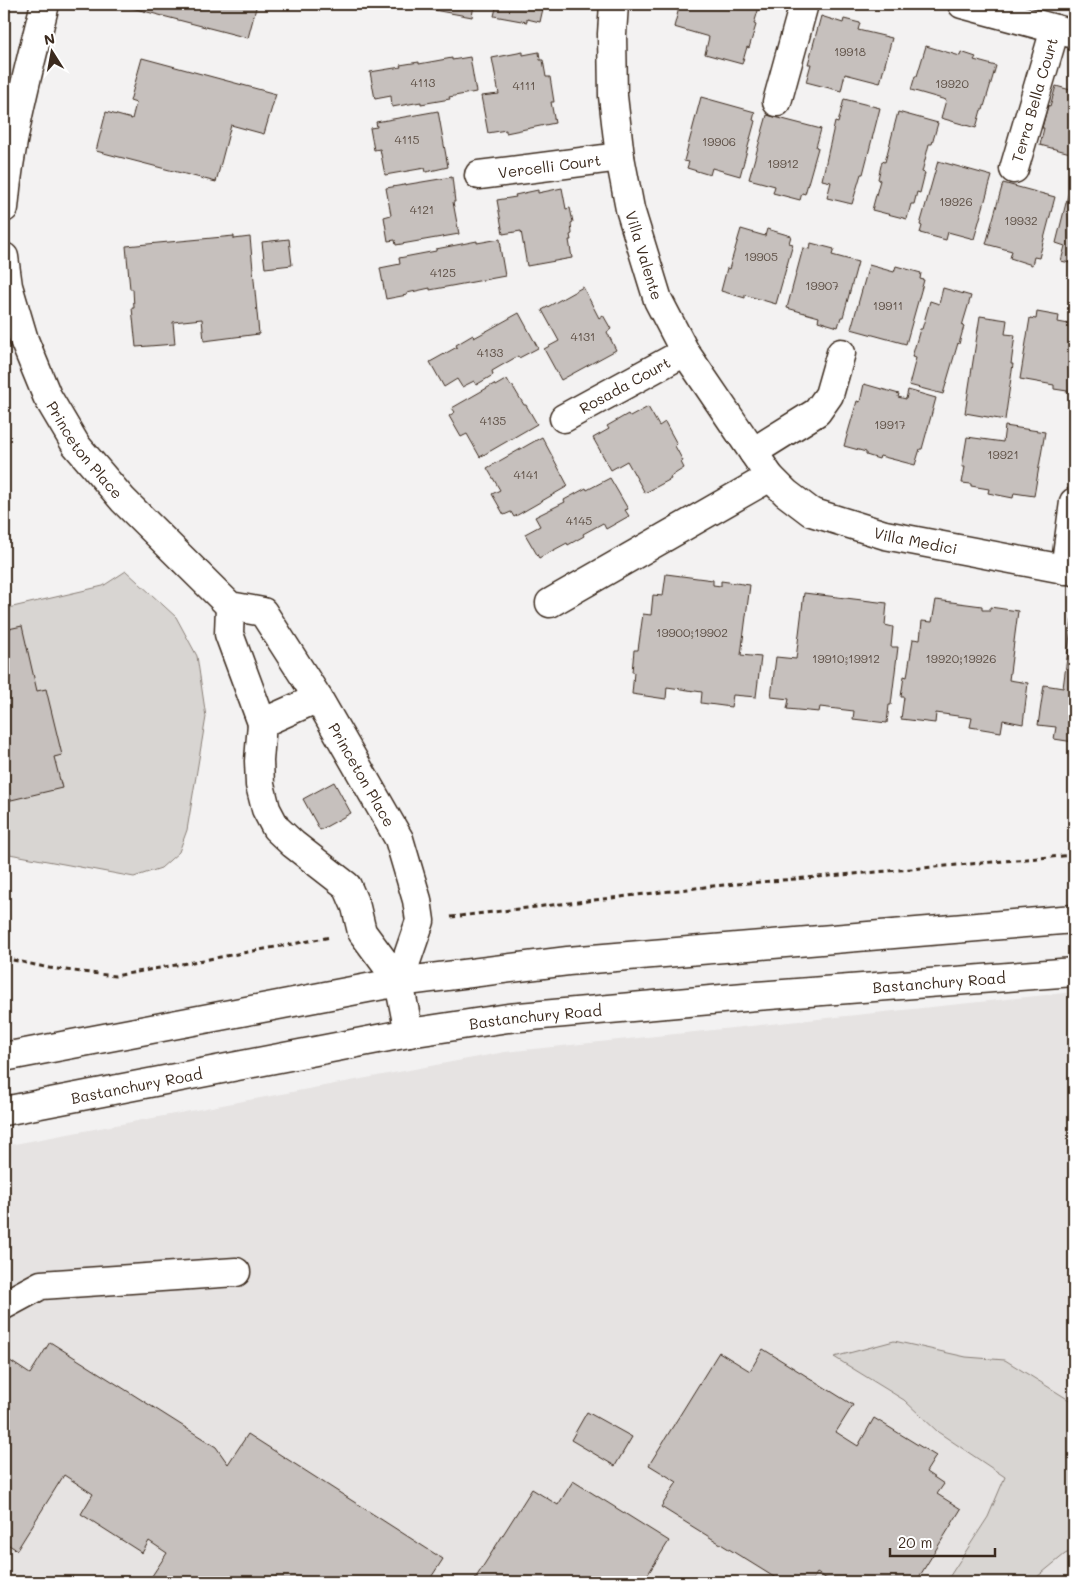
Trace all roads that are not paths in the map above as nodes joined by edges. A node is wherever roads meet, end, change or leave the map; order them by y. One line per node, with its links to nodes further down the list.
1 (45, 4): 10 (street)
2 (614, 4): 7 (street, Villa Valente)
3 (804, 4): 6 (street)
4 (962, 4): 5 (street)
5 (1051, 22): 8 (street, Terra Bella Court)
6 (777, 102)
7 (620, 156): 9 (street, Vercelli Court); 12 (street, Villa Valente)
8 (1014, 169)
9 (479, 175)
10 (4, 208)
11 (4, 257): 20 (street, Princeton Place)
12 (685, 352): 14 (street, Rosada Court); 15 (street, Villa Valente)
13 (841, 353): 15 (street)
14 (564, 418)
15 (753, 452): 16 (street, Villa Valente)
16 (770, 477): 18 (street, Villa Medici); 19 (street)
17 (1074, 502): 18 (street)
18 (1070, 571)
19 (550, 603)
20 (230, 606): 21 (street, Princeton Place); 22 (street, Princeton Place)
21 (318, 698): 22 (street); 25 (street, Princeton Place)
22 (262, 723): 25 (street, Princeton Place)
23 (1074, 919): 25 (street)
24 (1074, 972): 26 (street, Bastanchury Road)
25 (399, 982): 26 (street, Princeton Place); 27 (street)
26 (408, 1033): 28 (street, Bastanchury Road)
27 (4, 1057)
28 (4, 1110)
29 (236, 1272): 30 (street)
30 (4, 1305)

